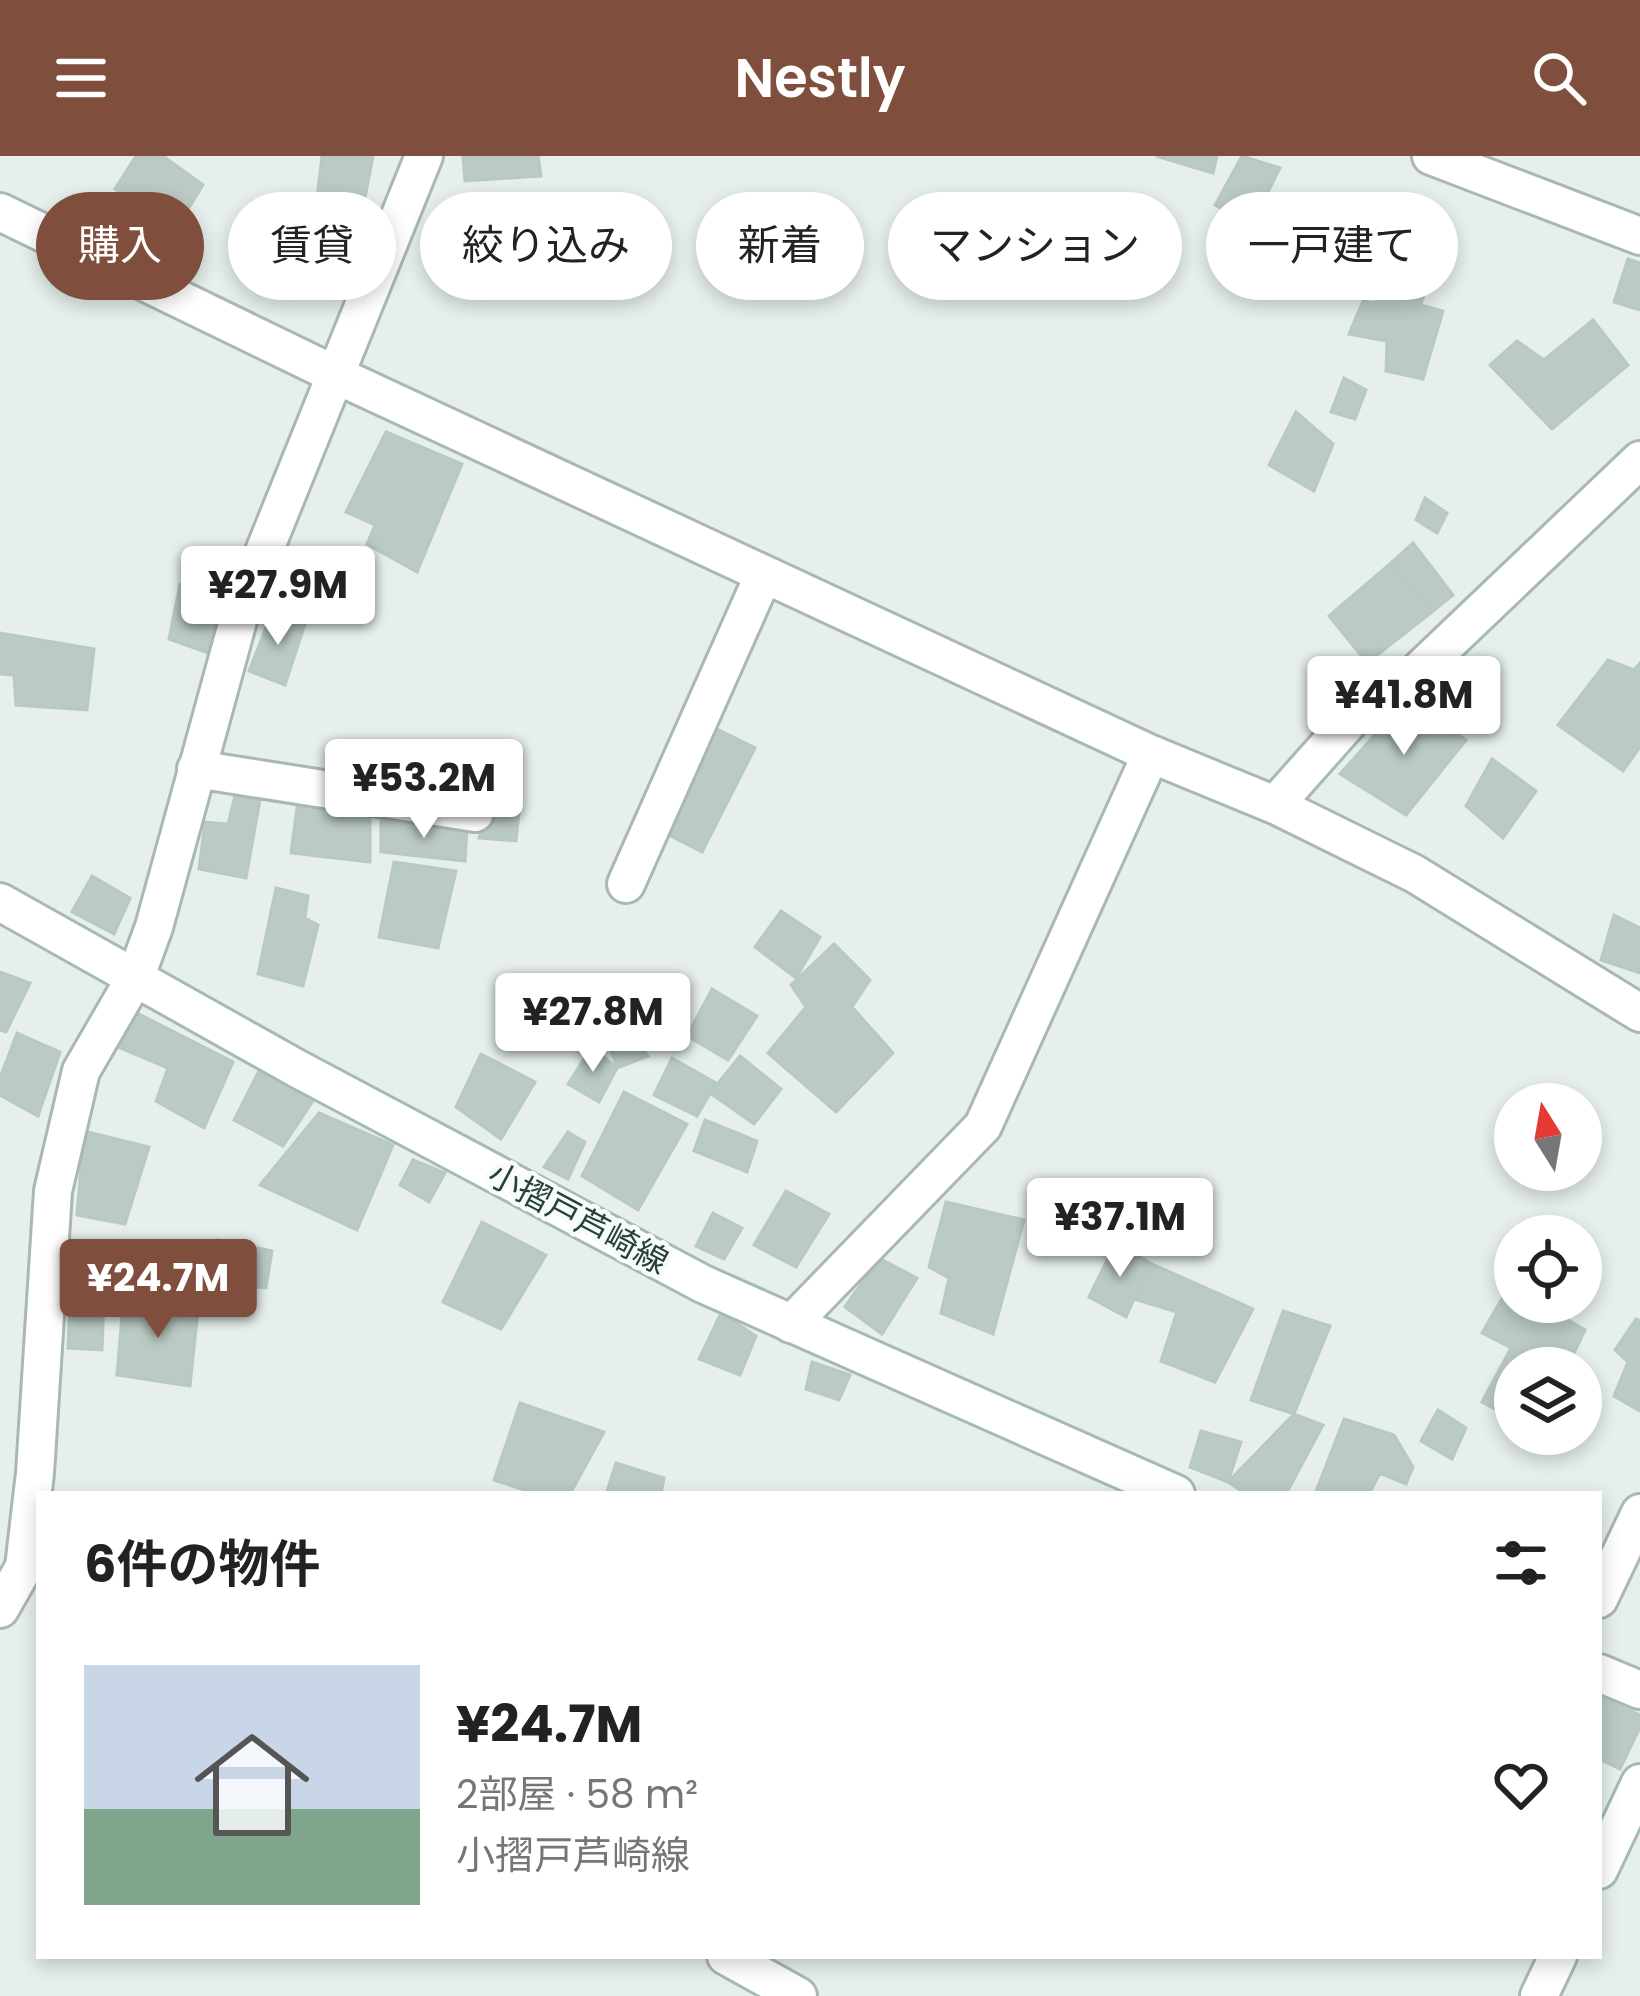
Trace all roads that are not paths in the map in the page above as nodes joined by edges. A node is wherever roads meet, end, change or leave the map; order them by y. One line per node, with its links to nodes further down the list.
1 (424, 156): 5 (street)
2 (1431, 156): 4 (street)
3 (0, 212): 5 (street)
4 (1640, 236)
5 (336, 375): 7 (street); 9 (street)
6 (1640, 460): 10 (street)
7 (764, 574): 8 (street); 12 (street)
8 (1151, 754): 10 (street); 16 (street)
9 (196, 769): 11 (street); 14 (street)
10 (1275, 805): 15 (street)
11 (475, 813)
12 (626, 884)
13 (0, 902): 14 (street, 小摺戸芦崎線)
14 (136, 976): 16 (street, 小摺戸芦崎線); 19 (street)
15 (1640, 1013)
16 (791, 1324): 17 (street, 小摺戸芦崎線)
17 (1169, 1491)
18 (1640, 1513): 20 (street)
19 (21, 1566): 21 (street)
20 (1602, 1593)
21 (0, 1610)
22 (1602, 1674): 23 (street)
23 (1640, 1690)
24 (1640, 1783): 25 (street)
25 (1602, 1864)
26 (731, 1959): 28 (street)
27 (1557, 1959): 29 (street)
28 (798, 1996)
29 (1539, 1996)

